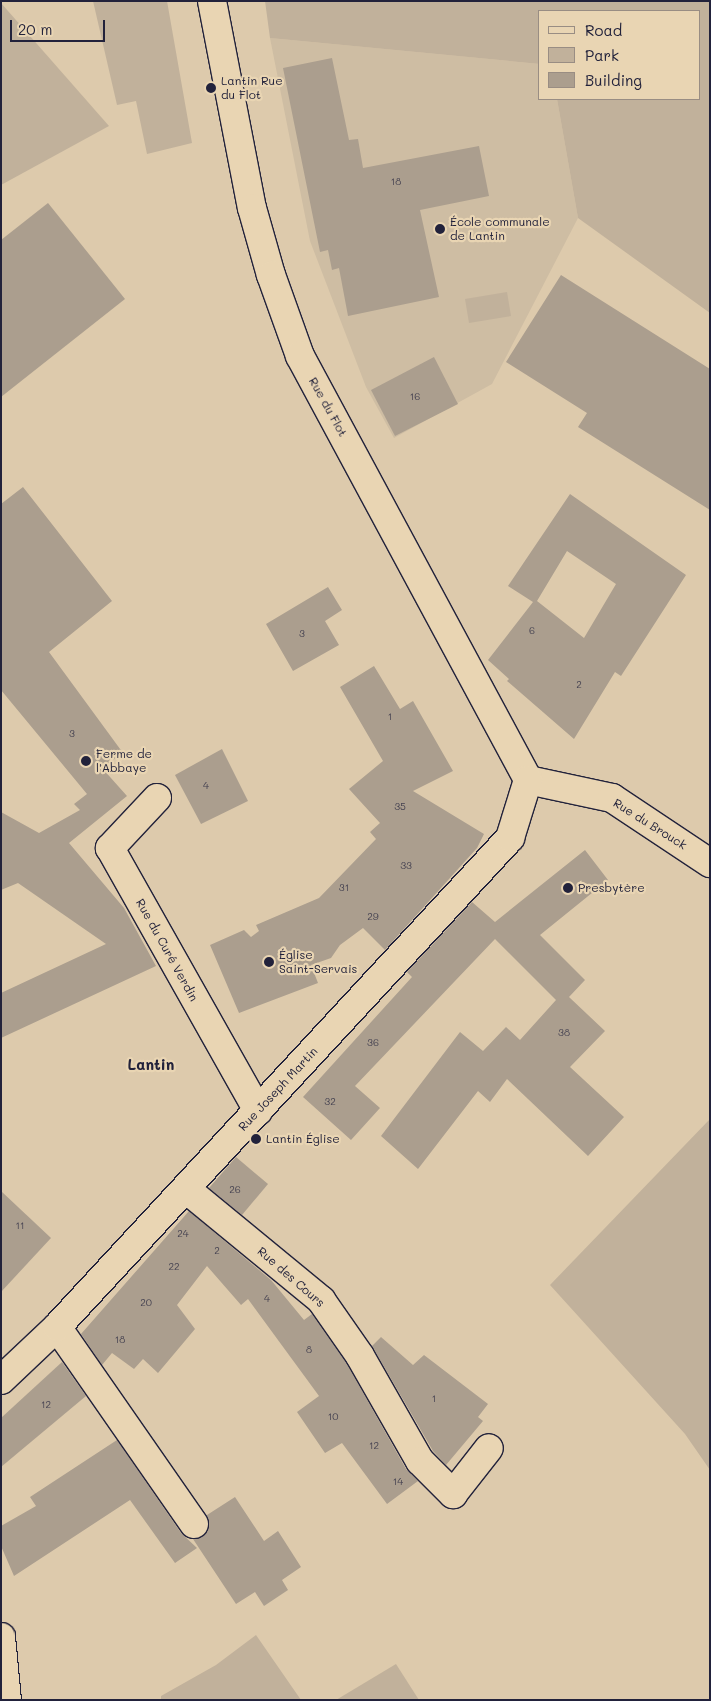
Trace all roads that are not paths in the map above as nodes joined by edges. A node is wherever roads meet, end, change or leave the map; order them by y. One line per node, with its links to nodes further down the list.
1 (212, 1): 2 (street, Rue du Flot)
2 (528, 780): 4 (street, Rue du Brouck); 5 (street, Rue Joseph Martin)
3 (157, 798): 5 (street, Rue du Curé Verdin)
4 (710, 863)
5 (258, 1111): 6 (street, Rue Joseph Martin)
6 (186, 1189): 7 (street, Rue Joseph Martin); 9 (street, Rue des Cours)
7 (57, 1327): 8 (street, Rue Joseph Martin); 10 (street)
8 (1, 1380)
9 (489, 1448)
10 (194, 1524)
11 (1, 1637): 12 (street)
12 (7, 1700)

